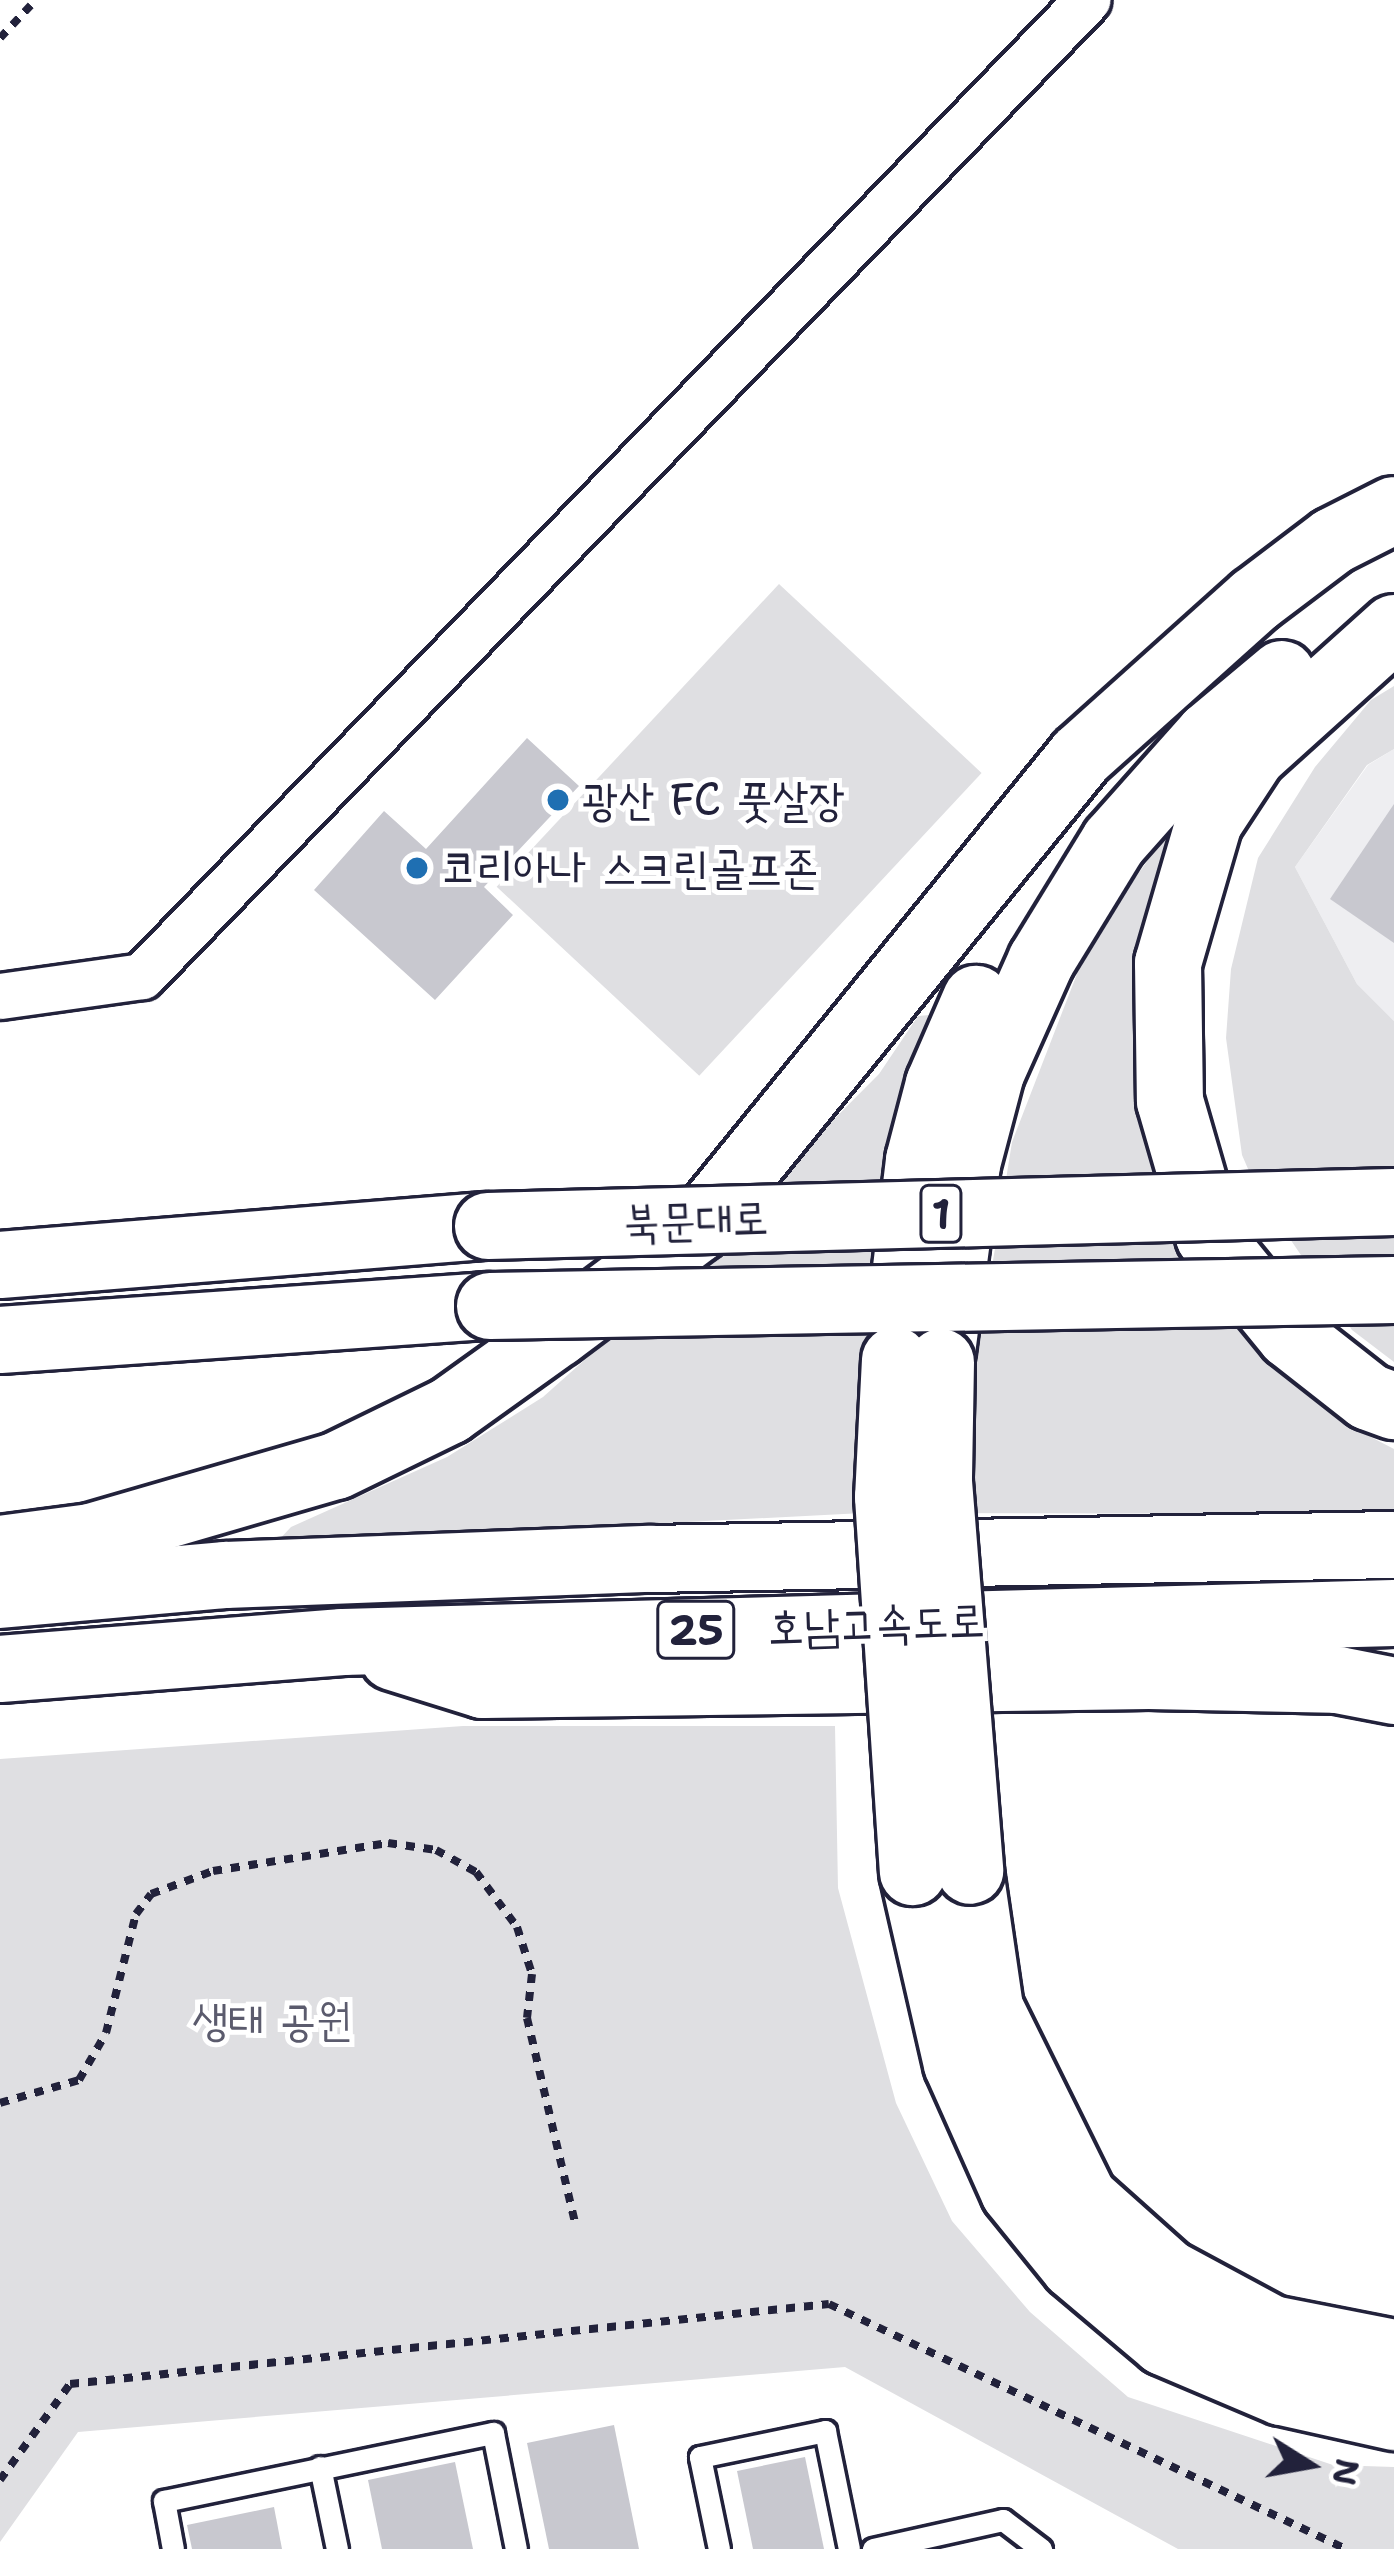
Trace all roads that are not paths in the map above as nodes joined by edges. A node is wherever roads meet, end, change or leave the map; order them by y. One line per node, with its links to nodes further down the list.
1 (1087, 0): 6 (street)
2 (1394, 510): 5 (main road)
3 (1394, 608): 11 (main road)
4 (1394, 628): 12 (main road)
5 (1195, 651): 11 (main road); 14 (main road)
6 (0, 996)
7 (1394, 1202): 8 (main road, 북문대로 / 1, bridge)
8 (3, 1265)
9 (1394, 1290): 10 (main road, 북문대로 / 1, bridge)
10 (4, 1342)
11 (918, 1361): 20 (main road, bridge)
12 (1394, 1406)
13 (1394, 1545): 15 (main road, 호남고속도로 / 25)
14 (0, 1549)
15 (0, 1595)
16 (1394, 1613): 17 (main road, 호남고속도로 / 25)
17 (343, 1642): 18 (main road, 호남고속도로 / 25); 19 (main road)
18 (0, 1669)
19 (1394, 1691)
20 (942, 1872): 21 (main road); 22 (main road)
21 (1394, 2353)
22 (1394, 2417)
23 (320, 2467): 24 (lane); 25 (lane); 26 (lane)
24 (173, 2549)
25 (337, 2549)
26 (516, 2549)
27 (719, 2549): 28 (lane)
28 (849, 2549)
29 (873, 2549): 30 (lane)
30 (1041, 2549)

